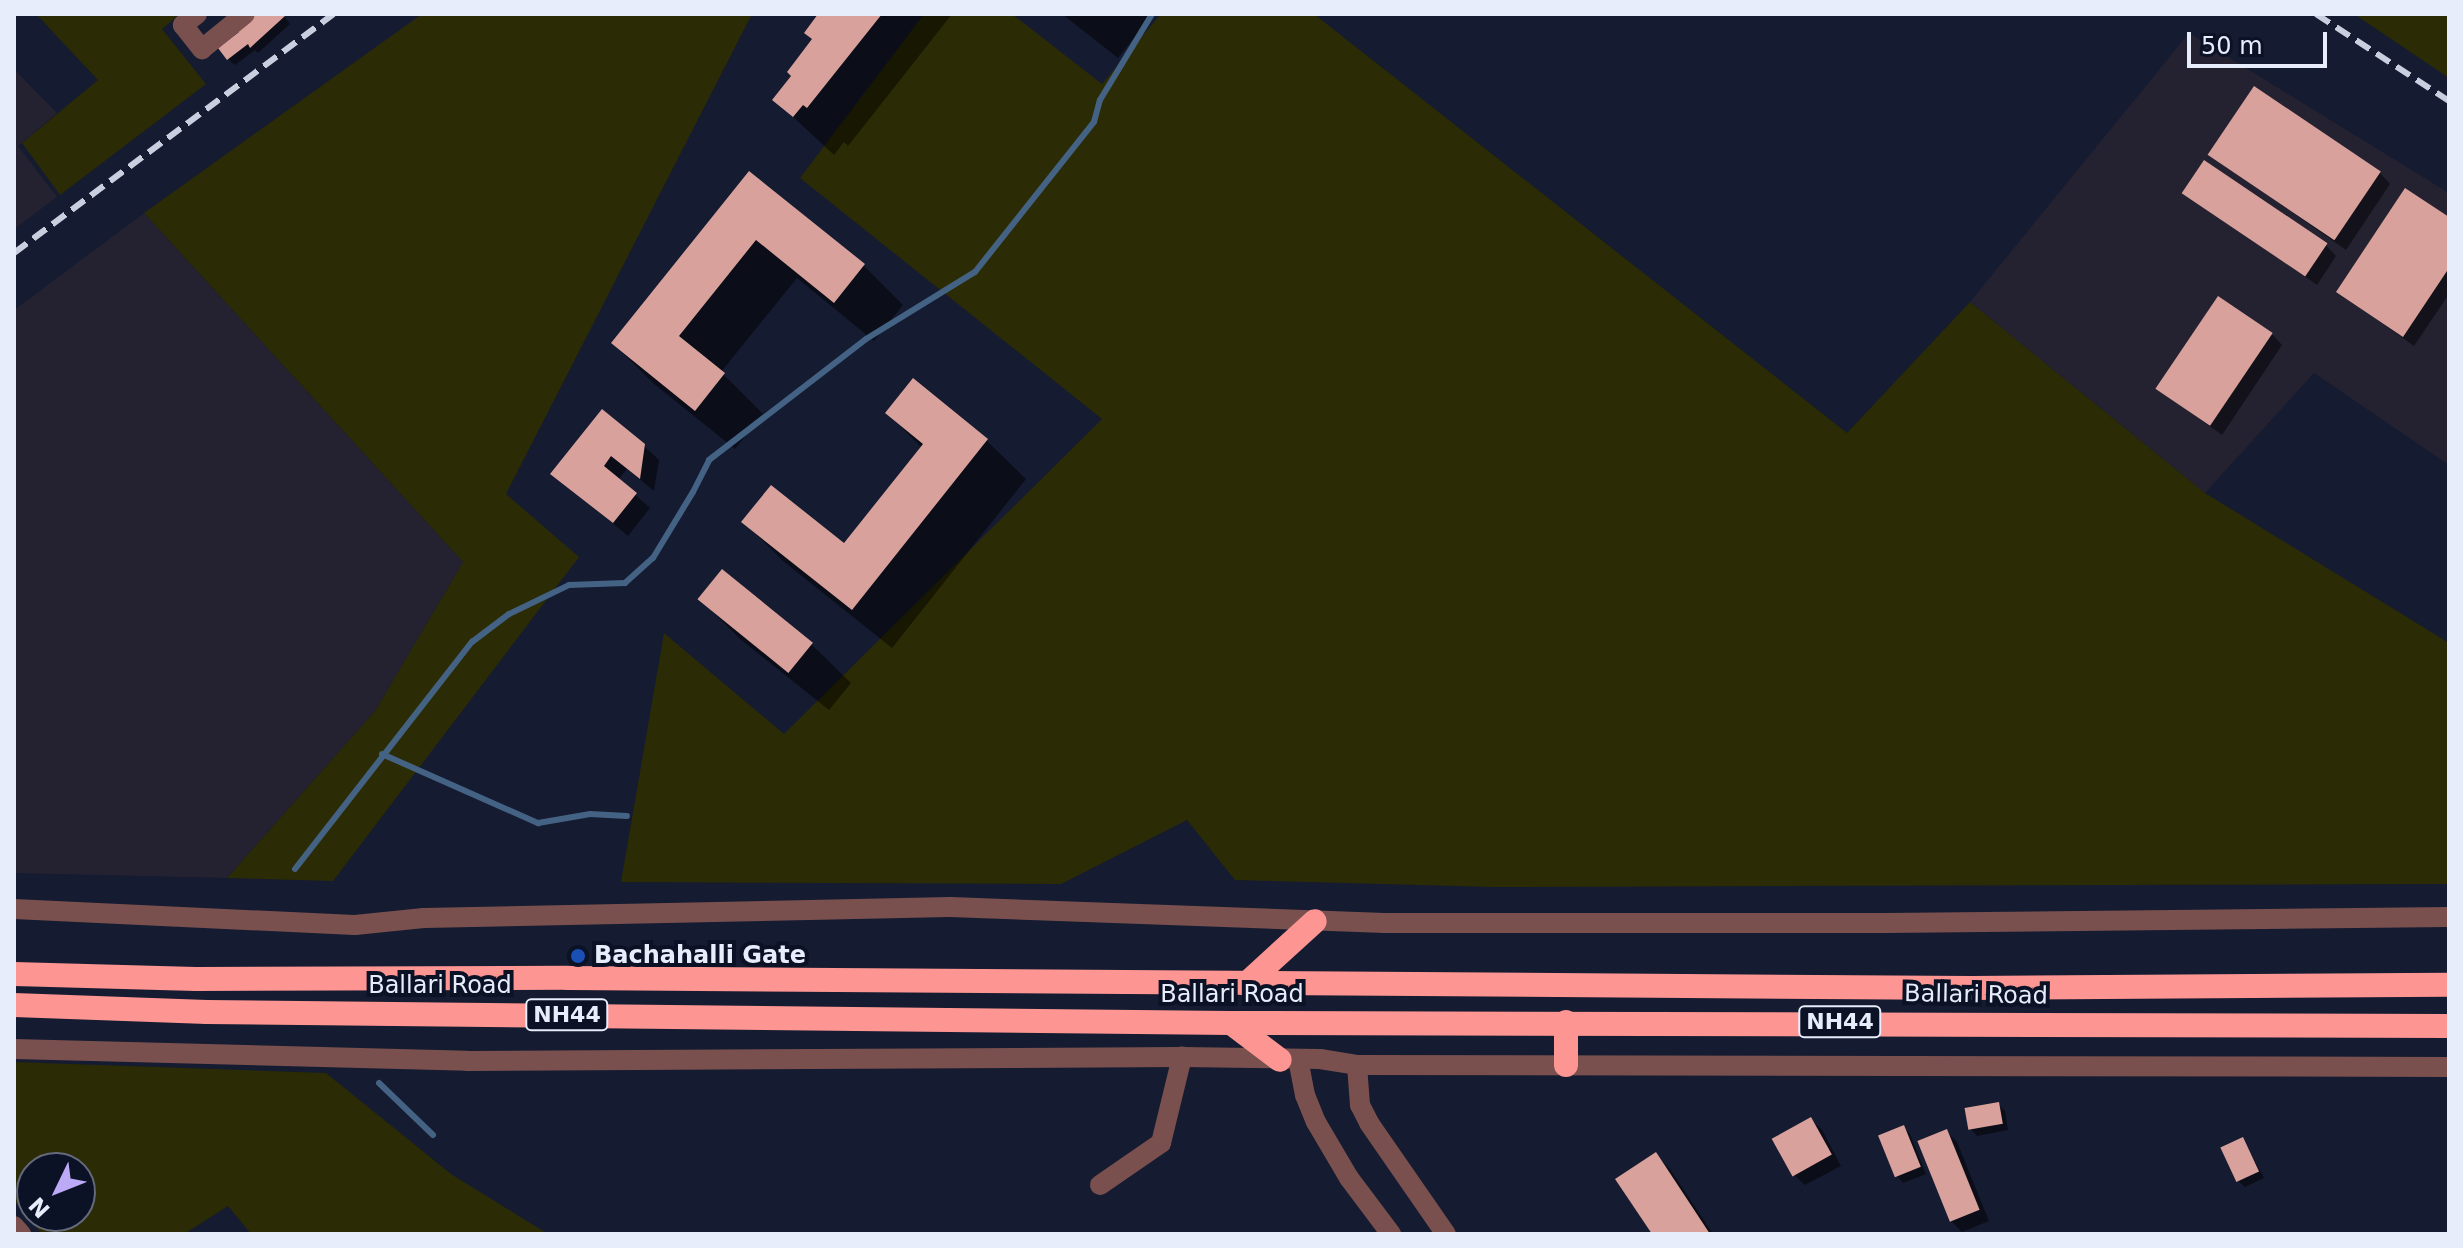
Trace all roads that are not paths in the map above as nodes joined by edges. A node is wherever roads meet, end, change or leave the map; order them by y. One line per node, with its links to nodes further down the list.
1 (197, 14): 2 (street)
2 (245, 14)
3 (14, 909): 5 (street)
4 (2449, 917): 5 (street)
5 (1315, 921): 7 (highway)
6 (14, 974): 7 (highway, Ballari Road / NH44)
7 (1246, 984): 8 (highway, Ballari Road / NH44)
8 (2449, 985)
9 (14, 1005): 11 (highway, Ballari Road / NH44)
10 (1566, 1022): 11 (highway, Ballari Road / NH44); 12 (highway, Ballari Road / NH44); 17 (highway)
11 (1231, 1023): 15 (highway)
12 (2449, 1026)
13 (14, 1049): 14 (street)
14 (1182, 1057): 15 (street); 19 (street)
15 (1289, 1059): 16 (street); 22 (street)
16 (1357, 1065): 17 (street); 23 (street)
17 (1566, 1065): 18 (street)
18 (2449, 1067)
19 (1100, 1185)
20 (14, 1226): 21 (street)
21 (21, 1234)
22 (1391, 1234)
23 (1446, 1234)

